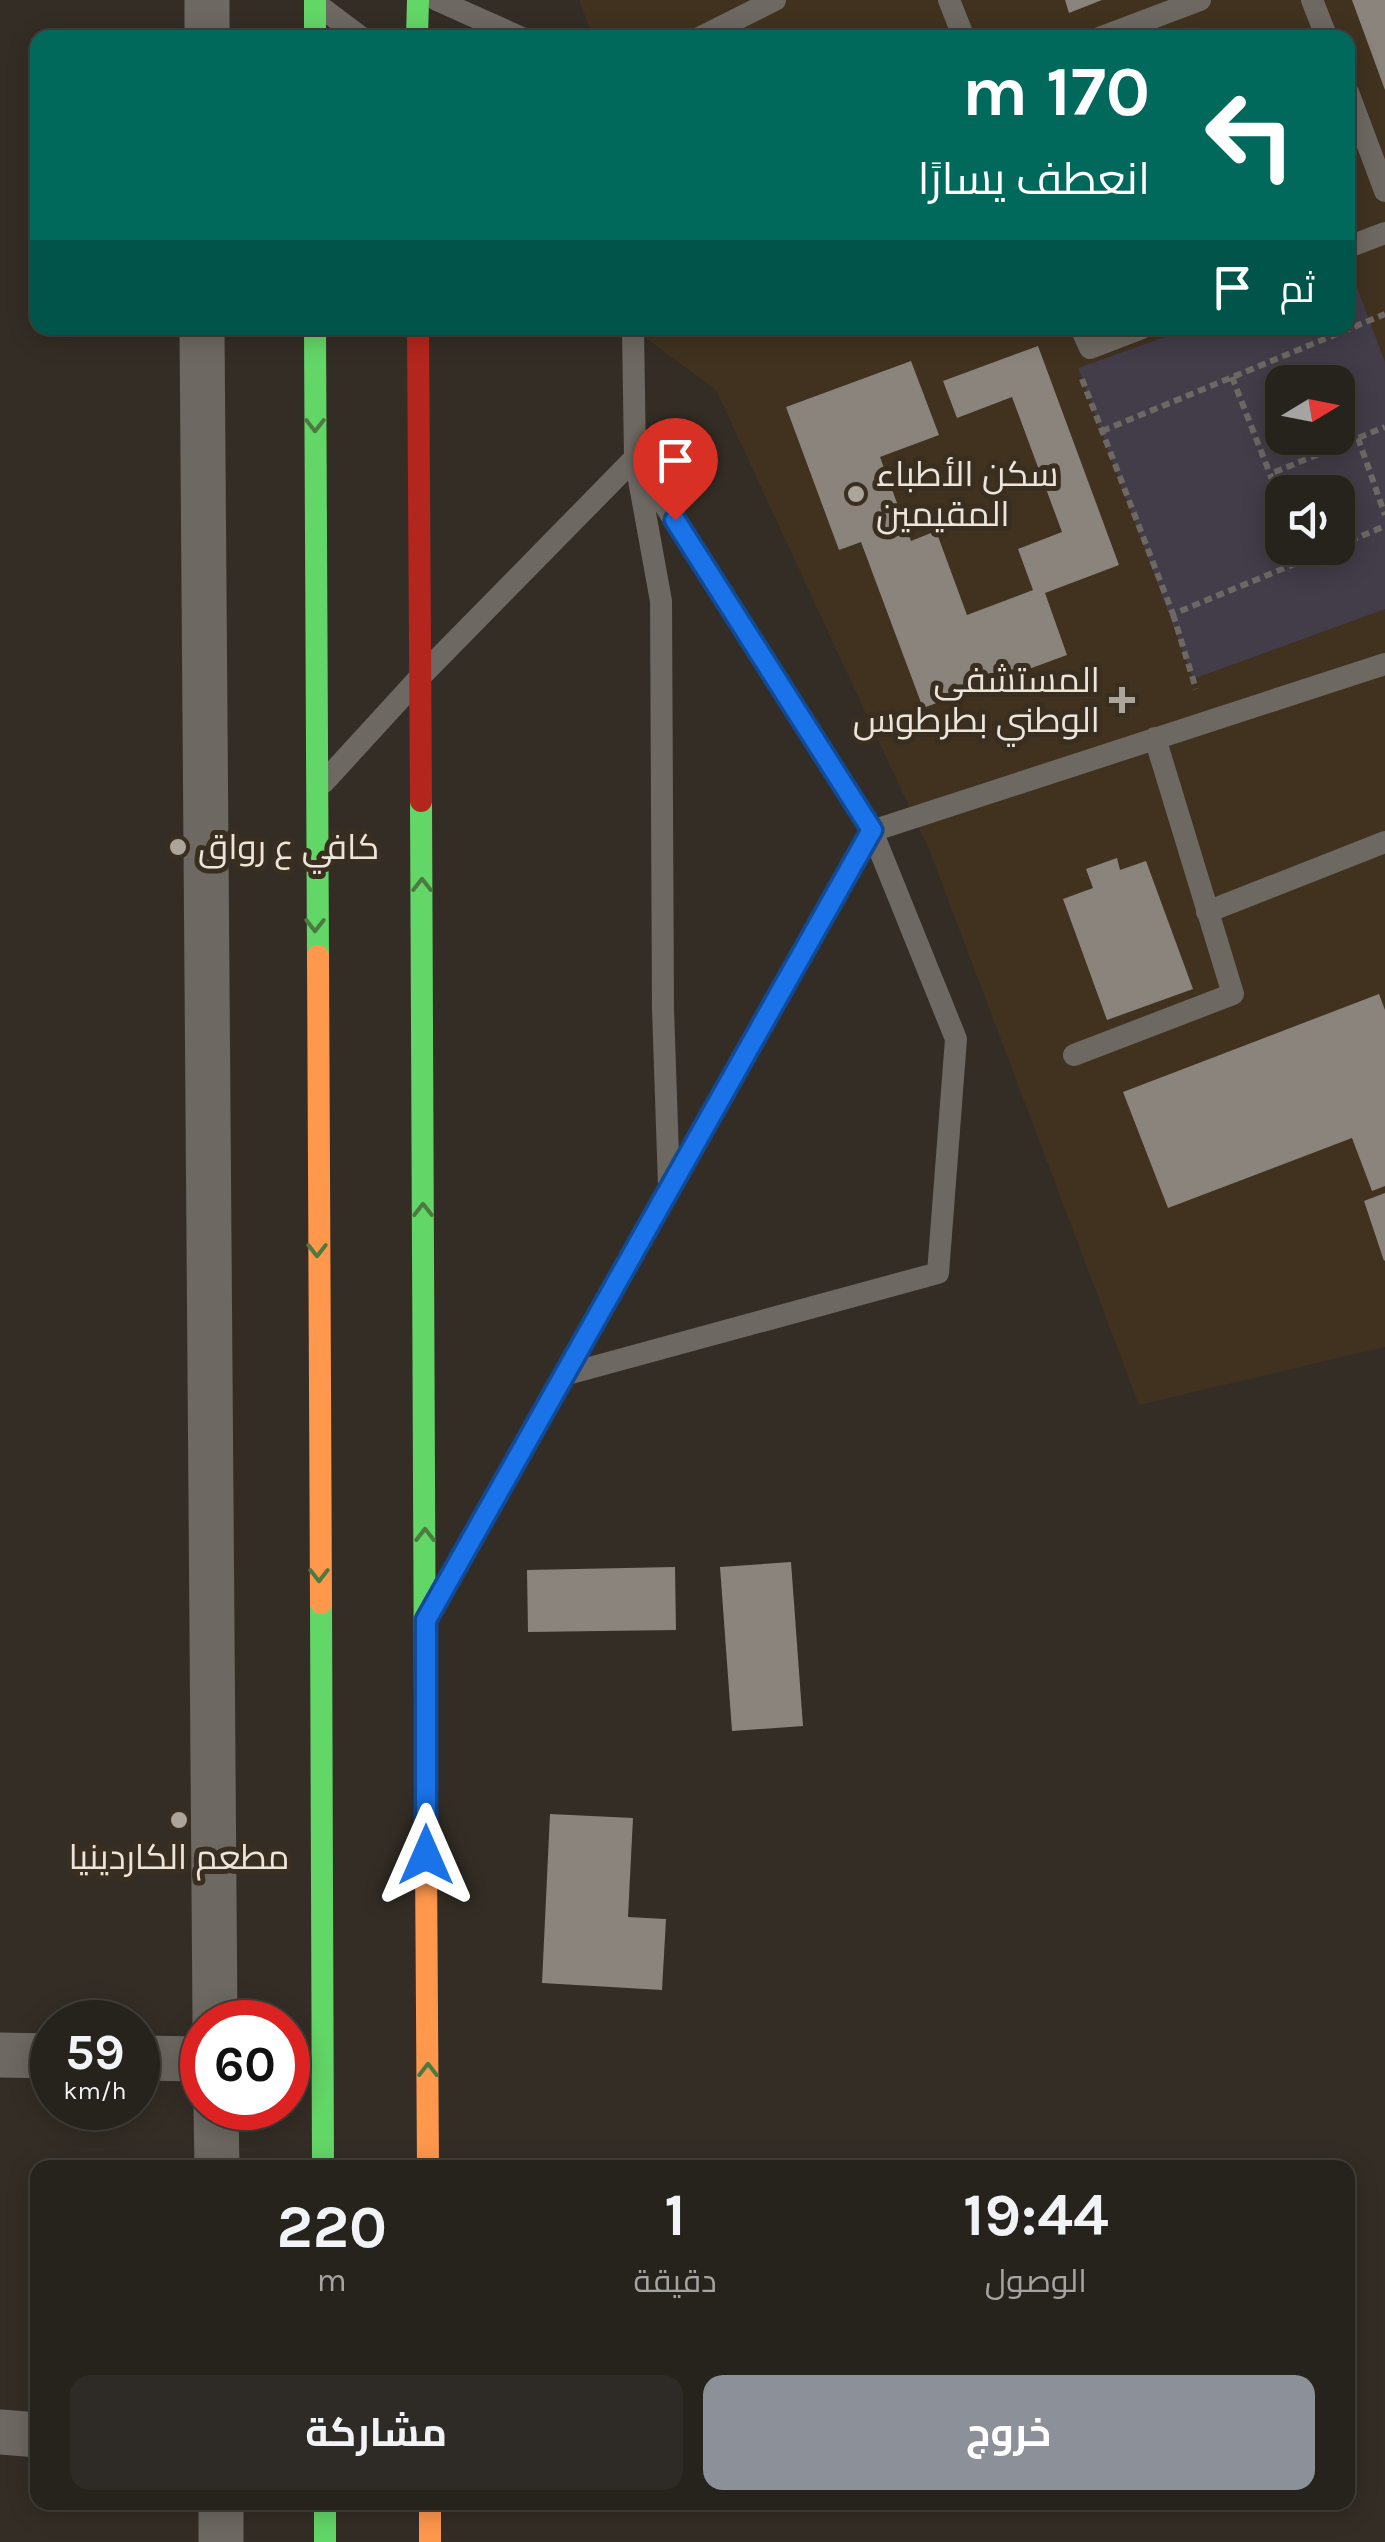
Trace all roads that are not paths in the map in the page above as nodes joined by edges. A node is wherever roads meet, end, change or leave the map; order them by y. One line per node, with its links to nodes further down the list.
1 (207, 0): 10 (street)
2 (344, 0): 9 (lane)
3 (418, 0): 13 (main road)
4 (436, 0): 14 (lane)
5 (775, 0): 15 (lane)
6 (949, 0): 16 (lane)
7 (1200, 0): 17 (lane)
8 (1312, 0): 18 (lane)
9 (315, 2): 11 (main road); 12 (lane)
10 (206, 30)
11 (315, 30)
12 (352, 30)
13 (416, 30)
14 (504, 30)
15 (716, 30)
16 (961, 30)
17 (1120, 30)
18 (1324, 30)
19 (1355, 111): 20 (lane)
20 (1385, 191)
21 (1385, 232): 22 (lane)
22 (1355, 244)
23 (202, 335): 39 (street)
24 (315, 335): 31 (main road, one-way to 31)
25 (418, 335): 29 (main road)
26 (633, 335): 27 (lane)
27 (635, 458): 29 (lane); 32 (lane); 36 (lane)
28 (1385, 664): 30 (lane)
29 (421, 676): 31 (lane); 38 (main road, one-way to 29)
30 (1155, 738): 32 (lane); 34 (lane)
31 (314, 792): 44 (main road, one-way to 44)
32 (872, 830): 36 (lane); 37 (lane)
33 (1385, 842): 34 (lane)
34 (1208, 912): 35 (lane)
35 (1074, 1055)
36 (669, 1188): 37 (lane)
37 (564, 1374): 38 (lane)
38 (426, 1620): 45 (main road, one-way to 38)
39 (215, 2000)
40 (0, 2055): 41 (street)
41 (30, 2056)
42 (216, 2130): 43 (street)
43 (217, 2160)
44 (323, 2160)
45 (428, 2160)
46 (0, 2432): 47 (street)
47 (30, 2434)
48 (221, 2510): 51 (street)
49 (325, 2510): 52 (main road)
50 (430, 2510): 53 (main road)
51 (222, 2542)
52 (325, 2542)
53 (430, 2542)

